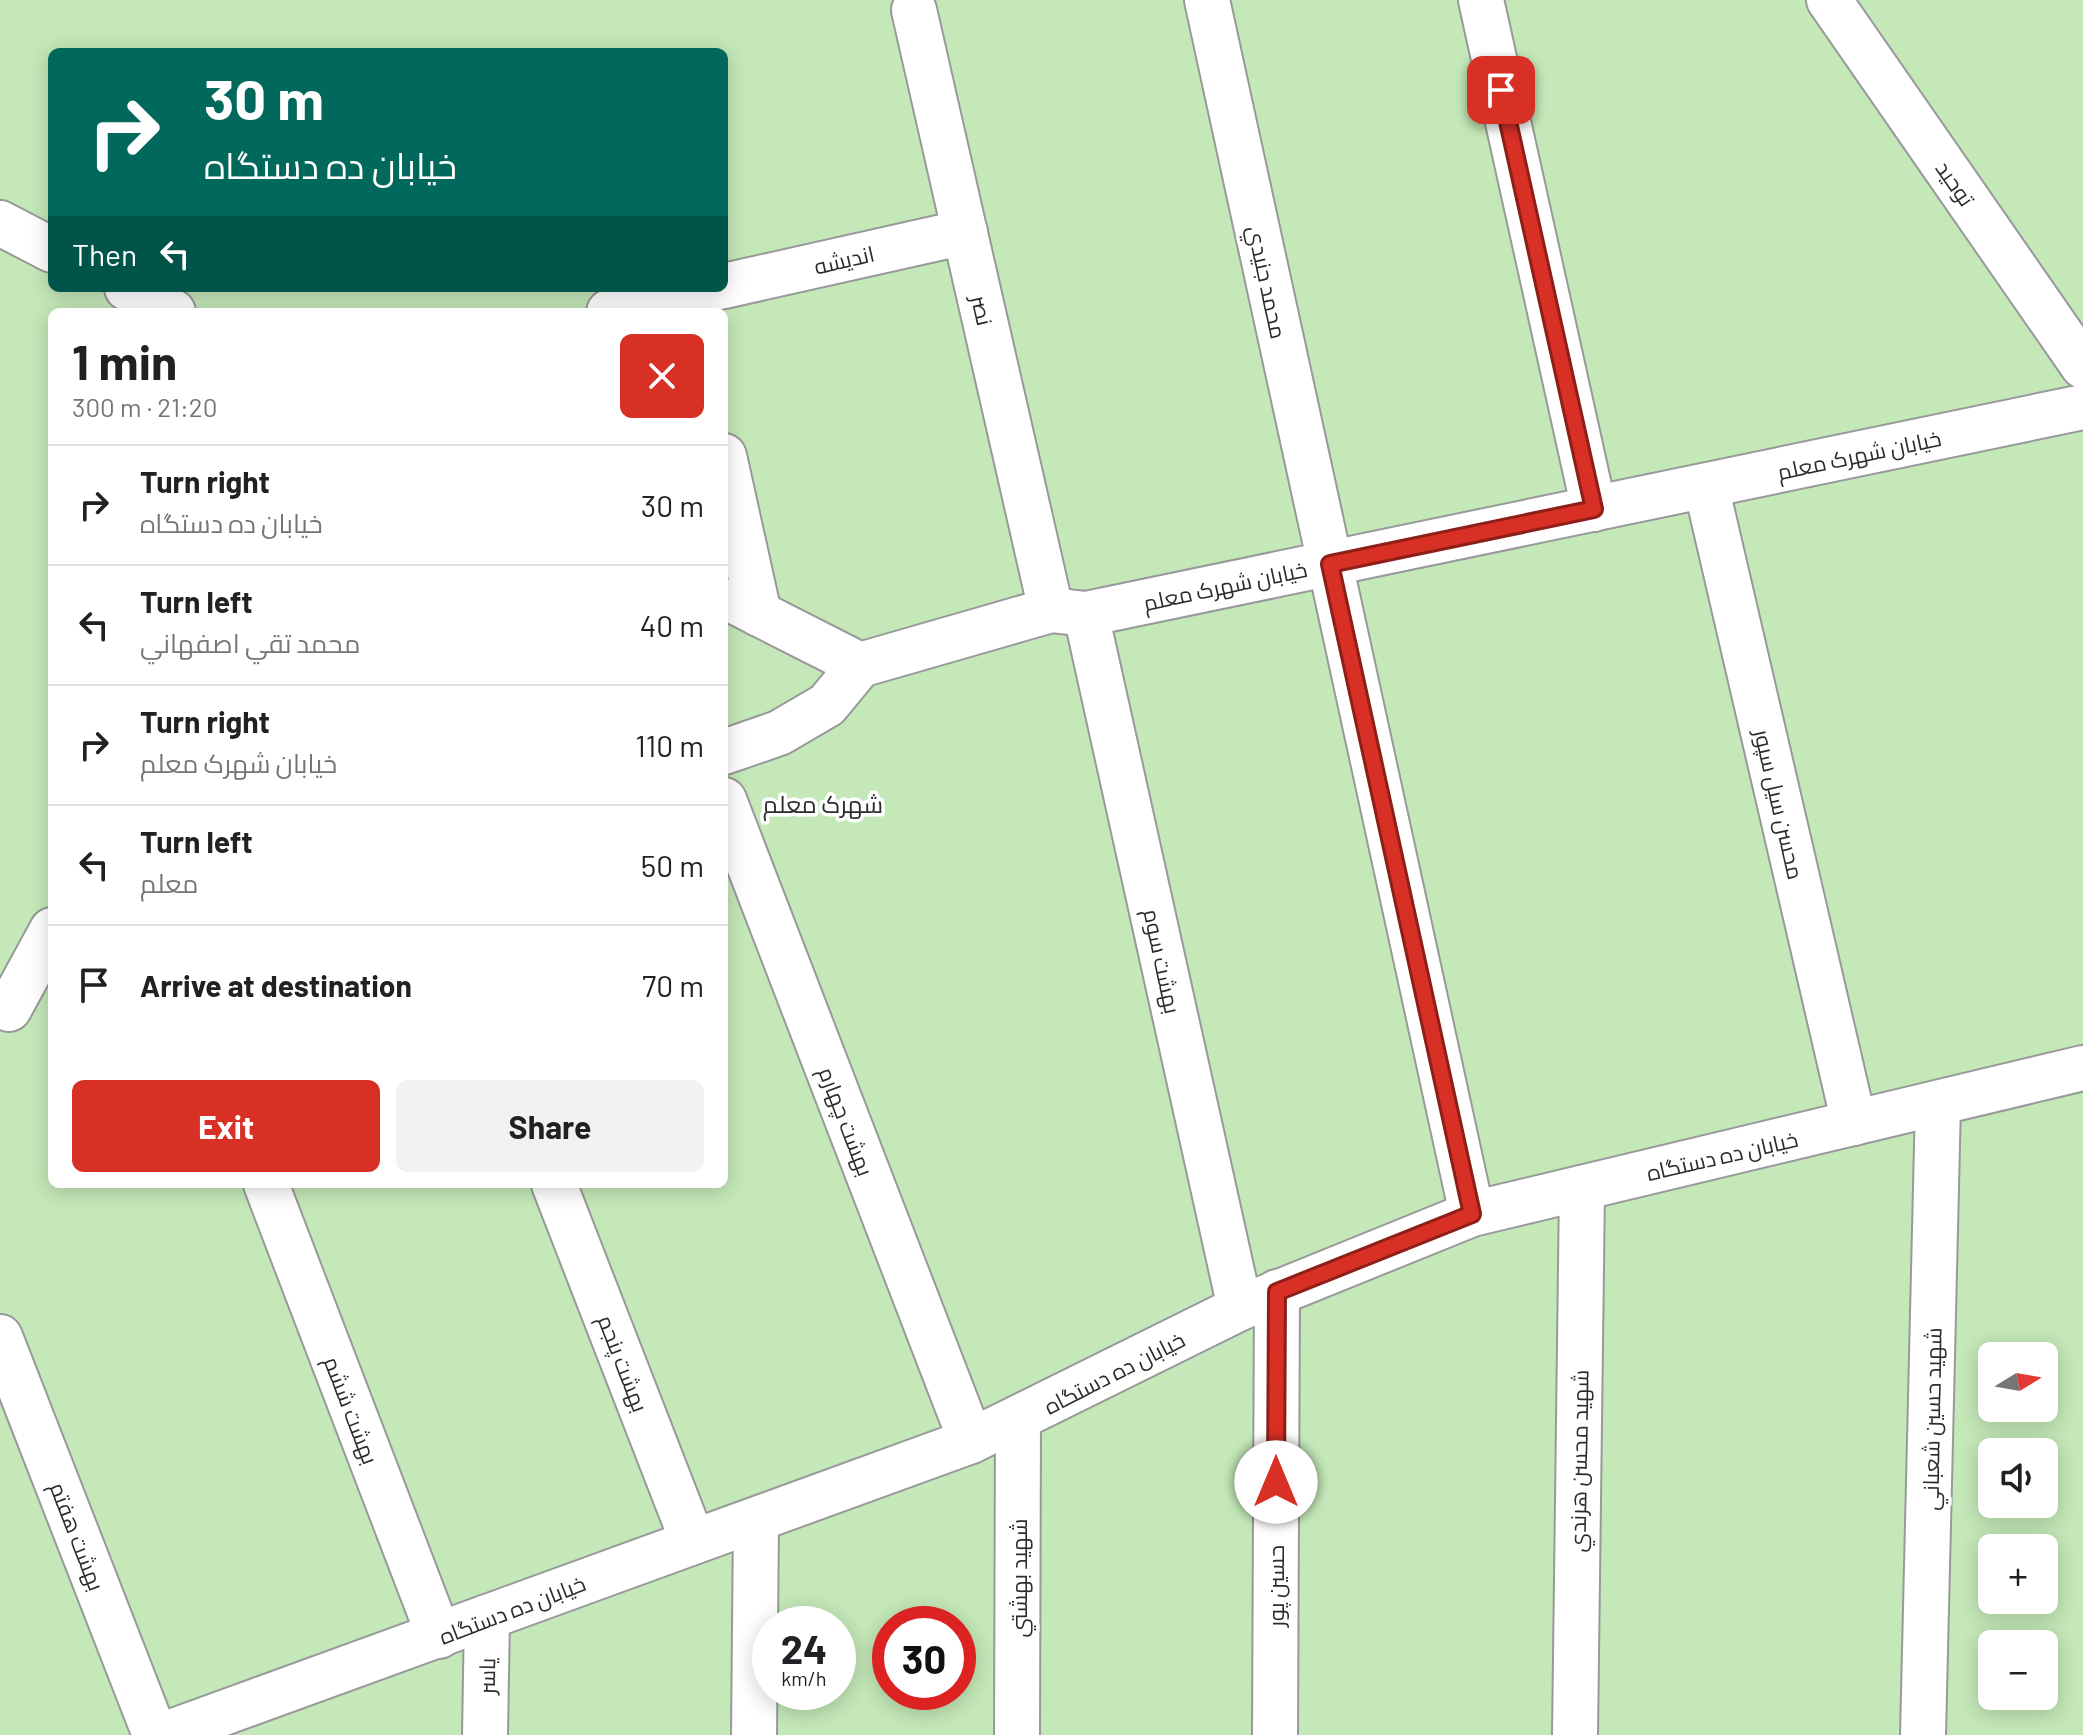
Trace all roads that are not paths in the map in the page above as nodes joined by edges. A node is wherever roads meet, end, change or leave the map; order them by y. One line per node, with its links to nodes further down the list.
1 (1207, 0): 18 (street, محمد جنيدي)
2 (1481, 0): 17 (street)
3 (1829, 0): 13 (street, توحید)
4 (914, 10): 6 (street, نصر)
5 (0, 223): 7 (street)
6 (965, 232): 8 (street, اندیشه); 20 (street, نصر)
7 (48, 248)
8 (728, 288)
9 (135, 292): 11 (street)
10 (701, 294): 12 (street, اندیشه)
11 (165, 308)
12 (629, 308)
13 (2083, 366)
14 (2083, 407): 15 (street, خیابان شهرک معلم)
15 (1706, 486): 17 (street, خیابان شهرک معلم); 29 (street, محسن سيل سپور)
16 (728, 489): 19 (street)
17 (1594, 509): 18 (street, خیابان شهرک معلم)
18 (1330, 564): 20 (street, خیابان شهرک معلم); 33 (street, محمد جنيدي)
19 (742, 604): 21 (street)
20 (1069, 612): 21 (street, خیابان شهرک معلم); 34 (street, بهشت سوم)
21 (860, 665): 22 (street)
22 (728, 751)
23 (728, 810): 37 (street, بهشت چهارم)
24 (48, 937): 26 (street)
25 (48, 994): 26 (street)
26 (5, 1010)
27 (2083, 1068): 28 (street, خیابان ده دستگاه)
28 (1938, 1103): 29 (street, خیابان ده دستگاه); 49 (street, شهيد حسين شعباني)
29 (1854, 1123): 32 (street, خیابان ده دستگاه)
30 (268, 1188): 41 (street, بهشت ششم)
31 (556, 1188): 39 (street, بهشت پنجم)
32 (1582, 1188): 33 (street, خیابان ده دستگاه); 48 (street, شهيد محسن هرندي)
33 (1472, 1214): 34 (street, خیابان ده دستگاه)
34 (1258, 1300): 36 (street, خیابان ده دستگاه); 47 (street, حسين پور)
35 (0, 1337): 42 (street, بهشت هفتم)
36 (1018, 1420): 37 (street, خیابان ده دستگاه); 46 (street, شهيد بهشتي)
37 (971, 1441): 38 (street, خیابان ده دستگاه)
38 (756, 1521): 39 (street, خیابان ده دستگاه); 45 (street)
39 (693, 1542): 40 (street, خیابان ده دستگاه)
40 (487, 1617): 41 (street, خیابان ده دستگاه); 44 (street, یاسر)
41 (439, 1636): 43 (street, خیابان ده دستگاه)
42 (155, 1735)
43 (163, 1735)
44 (485, 1735)
45 (754, 1735)
46 (1017, 1735)
47 (1275, 1735)
48 (1575, 1735)
49 (1923, 1735)

